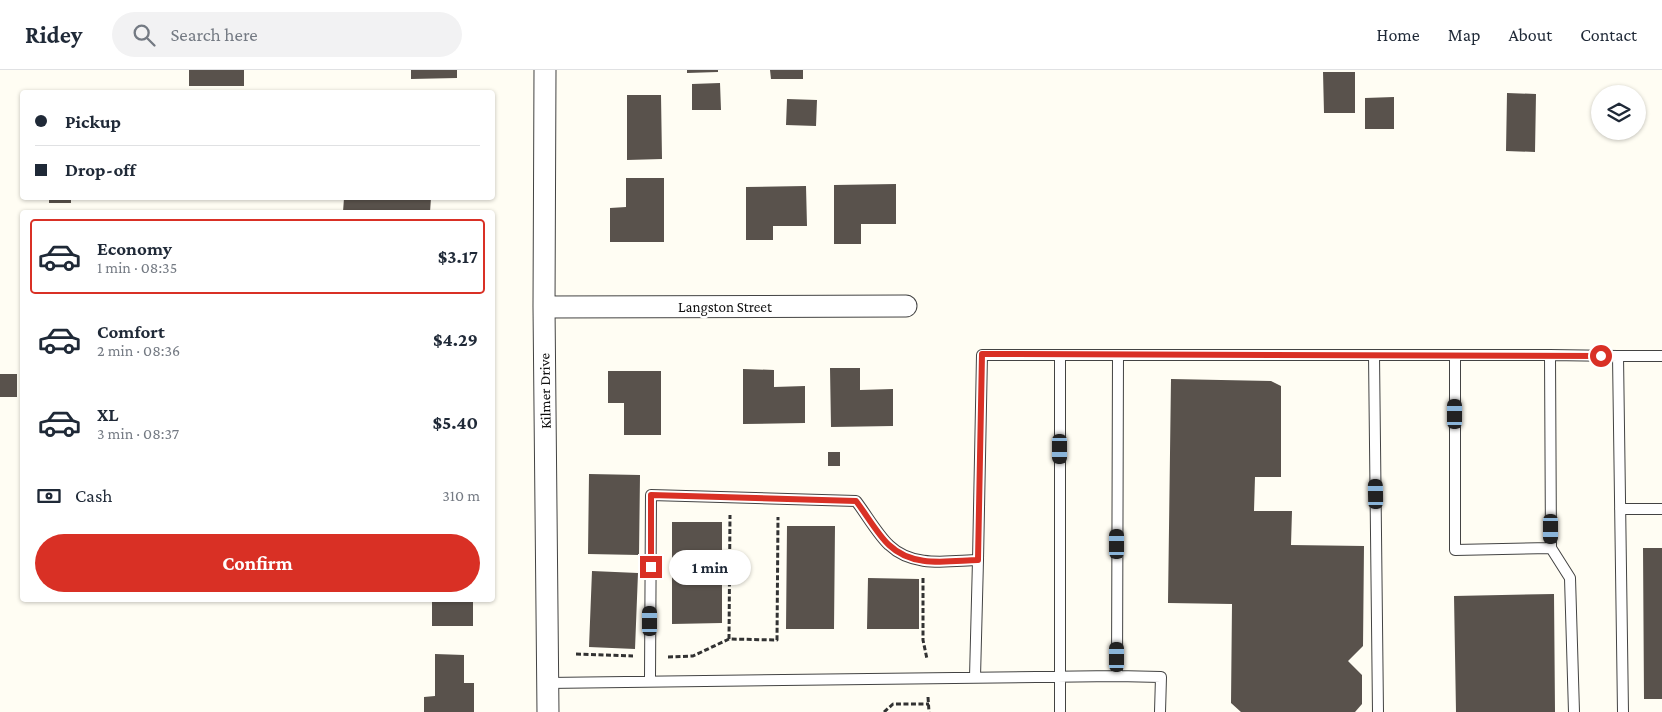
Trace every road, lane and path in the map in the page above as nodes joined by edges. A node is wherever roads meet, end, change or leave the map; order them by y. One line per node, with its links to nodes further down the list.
1 (545, 70): 3 (street, Kilmer Drive)
2 (906, 306): 3 (street, Langston Street)
3 (544, 307): 27 (street, Kilmer Drive)
4 (1060, 354): 5 (lane); 16 (lane); 23 (lane)
5 (1118, 355): 6 (lane); 24 (lane)
6 (1374, 355): 7 (lane); 35 (lane)
7 (1455, 355): 8 (lane); 15 (lane)
8 (1550, 355): 9 (lane); 15 (lane)
9 (1618, 356): 10 (lane); 11 (lane)
10 (1662, 356)
11 (1620, 509): 12 (lane); 37 (lane)
12 (1662, 509)
13 (730, 511): 18 (path)
14 (778, 512): 18 (path)
15 (1551, 548): 36 (lane)
16 (978, 560): 25 (lane); 26 (lane)
17 (923, 572): 22 (path)
18 (729, 639): 21 (path)
19 (576, 654): 20 (path)
20 (635, 656)
21 (667, 657)
22 (928, 664)
23 (1061, 676): 24 (lane); 25 (lane); 33 (lane)
24 (1117, 676): 34 (lane)
25 (975, 677): 26 (lane)
26 (650, 680): 27 (lane)
27 (547, 683): 30 (street, Kilmer Drive)
28 (928, 694): 29 (path)
29 (929, 704): 31 (path); 32 (path)
30 (548, 712)
31 (884, 712)
32 (928, 712)
33 (1060, 712)
34 (1160, 712)
35 (1378, 712)
36 (1574, 712)
37 (1623, 712)

